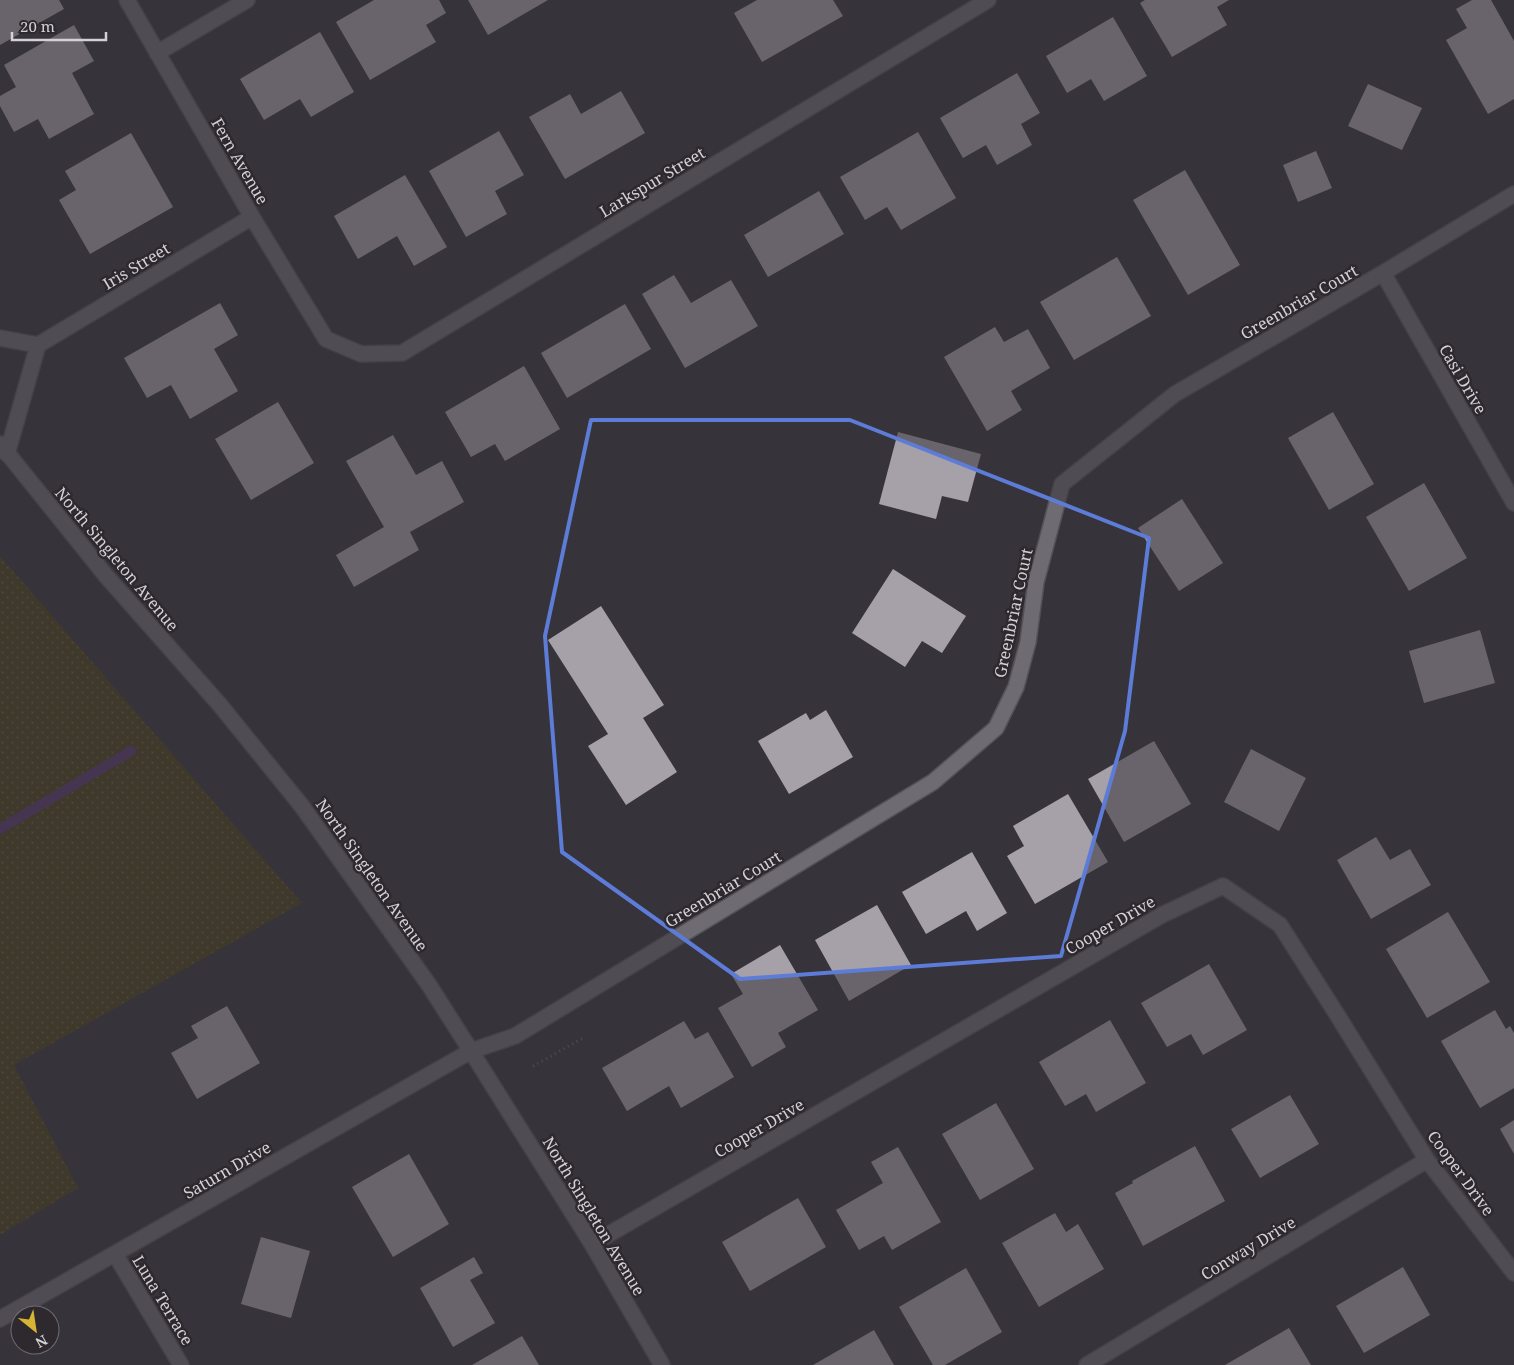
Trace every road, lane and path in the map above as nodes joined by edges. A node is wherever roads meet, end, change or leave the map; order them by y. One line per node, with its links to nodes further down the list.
1 (127, 0): 4 (street, Fern Avenue)
2 (247, 0): 4 (street)
3 (988, 0): 9 (street, Larkspur Street)
4 (157, 53): 6 (street, Fern Avenue)
5 (1514, 194): 7 (street, Greenbriar Court)
6 (252, 217): 9 (street, Fern Avenue); 10 (street, Iris Street)
7 (1382, 273): 12 (street, Casi Drive); 14 (street, Greenbriar Court)
8 (0, 338): 10 (street)
9 (326, 339)
10 (38, 345): 11 (street)
11 (3, 449): 14 (street, North Singleton Avenue)
12 (1514, 503)
13 (585, 1037): 15 (path)
14 (472, 1051): 17 (street, North Singleton Avenue); 18 (street, Saturn Drive)
15 (533, 1066)
16 (1427, 1160): 17 (street, Cooper Drive); 19 (street, Cooper Drive); 23 (street, Conway Drive)
17 (592, 1244): 22 (street, North Singleton Avenue)
18 (115, 1254): 20 (street, Saturn Drive); 21 (street, Luna Terrace)
19 (1514, 1273)
20 (0, 1319)
21 (181, 1365)
22 (662, 1365)
23 (1086, 1365)

